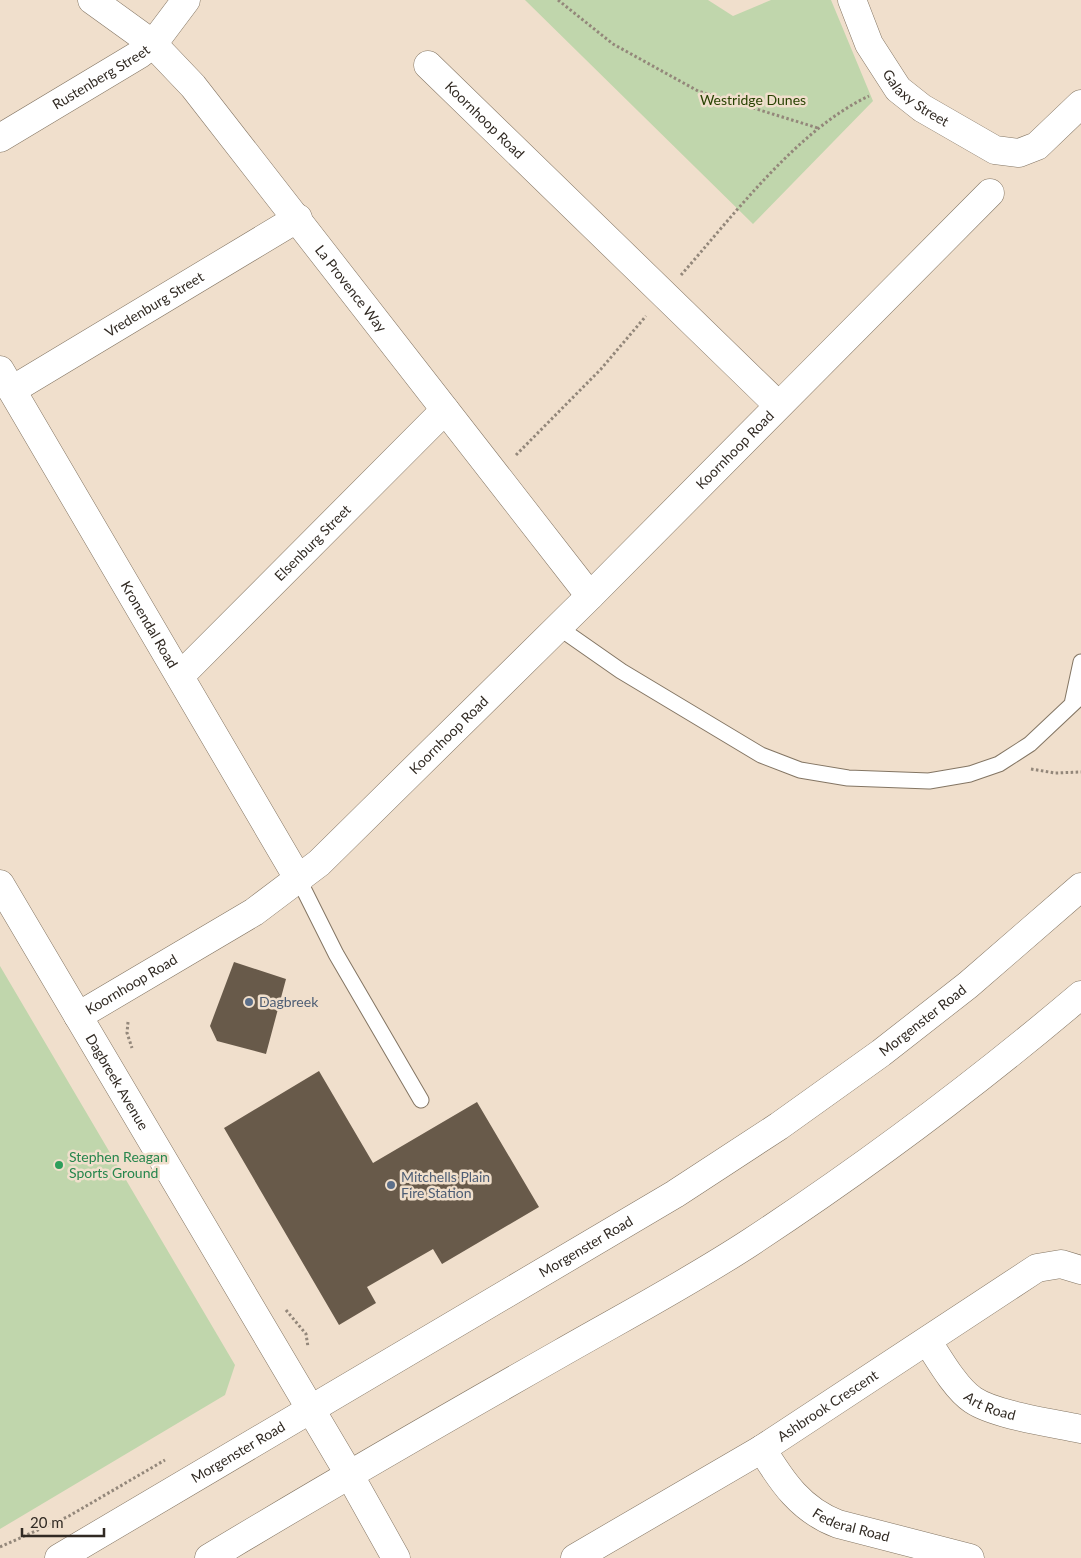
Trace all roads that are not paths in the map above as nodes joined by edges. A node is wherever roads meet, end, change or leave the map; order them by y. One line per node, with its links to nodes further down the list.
1 (92, 0): 4 (street, La Provence Way)
2 (186, 0): 4 (street, Rustenberg Street)
3 (858, 4): 6 (street, Galaxy Street)
4 (153, 44): 7 (street, Rustenberg Street); 9 (street, La Provence Way)
5 (428, 65): 11 (street, Koornhoop Road)
6 (1081, 104)
7 (0, 138)
8 (990, 193): 11 (street, Koornhoop Road)
9 (298, 218): 10 (street, Vredenburg Street); 12 (street, La Provence Way)
10 (6, 380): 16 (street, Kronendal Road)
11 (778, 405): 13 (street, Koornhoop Road)
12 (445, 410): 13 (street, La Provence Way); 16 (street, Elsenburg Street)
13 (590, 596): 14 (street, Koornhoop Road)
14 (558, 627): 17 (lane); 18 (street, Koornhoop Road)
15 (1081, 662): 17 (lane)
16 (180, 676): 18 (street, Kronendal Road)
17 (1076, 700)
18 (299, 880): 22 (street, Koornhoop Road); 23 (lane)
19 (0, 884): 22 (street, Dagbreek Avenue)
20 (1081, 887): 26 (street, Morgenster Road)
21 (1081, 995): 29 (street)
22 (78, 1016): 26 (street, Dagbreek Avenue)
23 (421, 1100)
24 (1081, 1270): 25 (street, Ashbrook Crescent)
25 (928, 1342): 27 (street, Art Road); 28 (street, Ashbrook Crescent)
26 (311, 1410): 29 (street, Dagbreek Avenue); 30 (street, Morgenster Road)
27 (1081, 1429)
28 (762, 1449): 33 (street, Ashbrook Crescent); 34 (street, Federal Road)
29 (350, 1474): 31 (street); 32 (street, Dagbreek Avenue)
30 (59, 1558)
31 (209, 1558)
32 (396, 1558)
33 (575, 1558)
34 (970, 1558)

